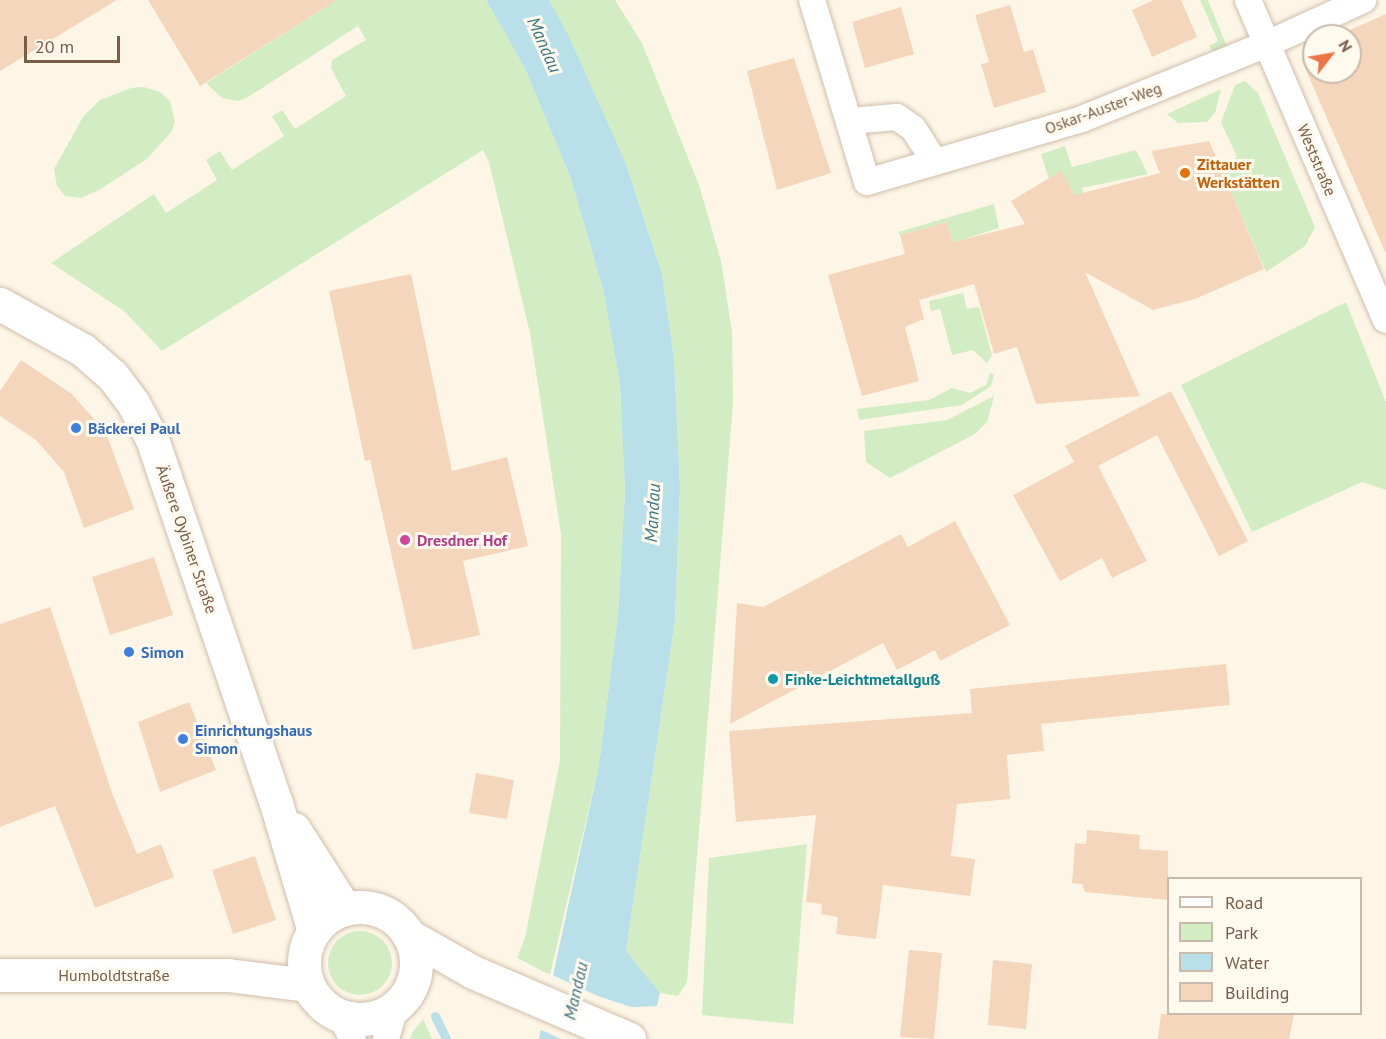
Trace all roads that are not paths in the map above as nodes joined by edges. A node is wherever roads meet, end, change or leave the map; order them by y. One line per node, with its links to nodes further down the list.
1 (812, 0): 5 (street, Oskar-Auster-Weg)
2 (1248, 0): 4 (street, Weststraße)
3 (1363, 0): 4 (street, Oskar-Auster-Weg)
4 (1267, 44): 6 (street, Oskar-Auster-Weg); 8 (street, Weststraße)
5 (849, 121): 6 (street); 6 (street, Oskar-Auster-Weg)
6 (935, 162)
7 (0, 304): 9 (main road, Äußere Oybiner Straße)
8 (1386, 320)
9 (276, 803): 10 (main road, Äußere Oybiner Straße); 12 (main road, Äußere Oybiner Straße)
10 (345, 909): 11 (main road); 12 (main road)
11 (408, 935): 13 (main road); 17 (main road)
12 (310, 939): 15 (main road, Humboldtstraße); 16 (main road)
13 (473, 972): 17 (main road); 19 (main road)
14 (0, 975): 15 (main road, Humboldtstraße)
15 (228, 975): 16 (main road, Humboldtstraße)
16 (308, 986): 18 (main road)
17 (402, 998): 18 (main road); 20 (street)
18 (346, 1027)
19 (622, 1038)
20 (387, 1039)

